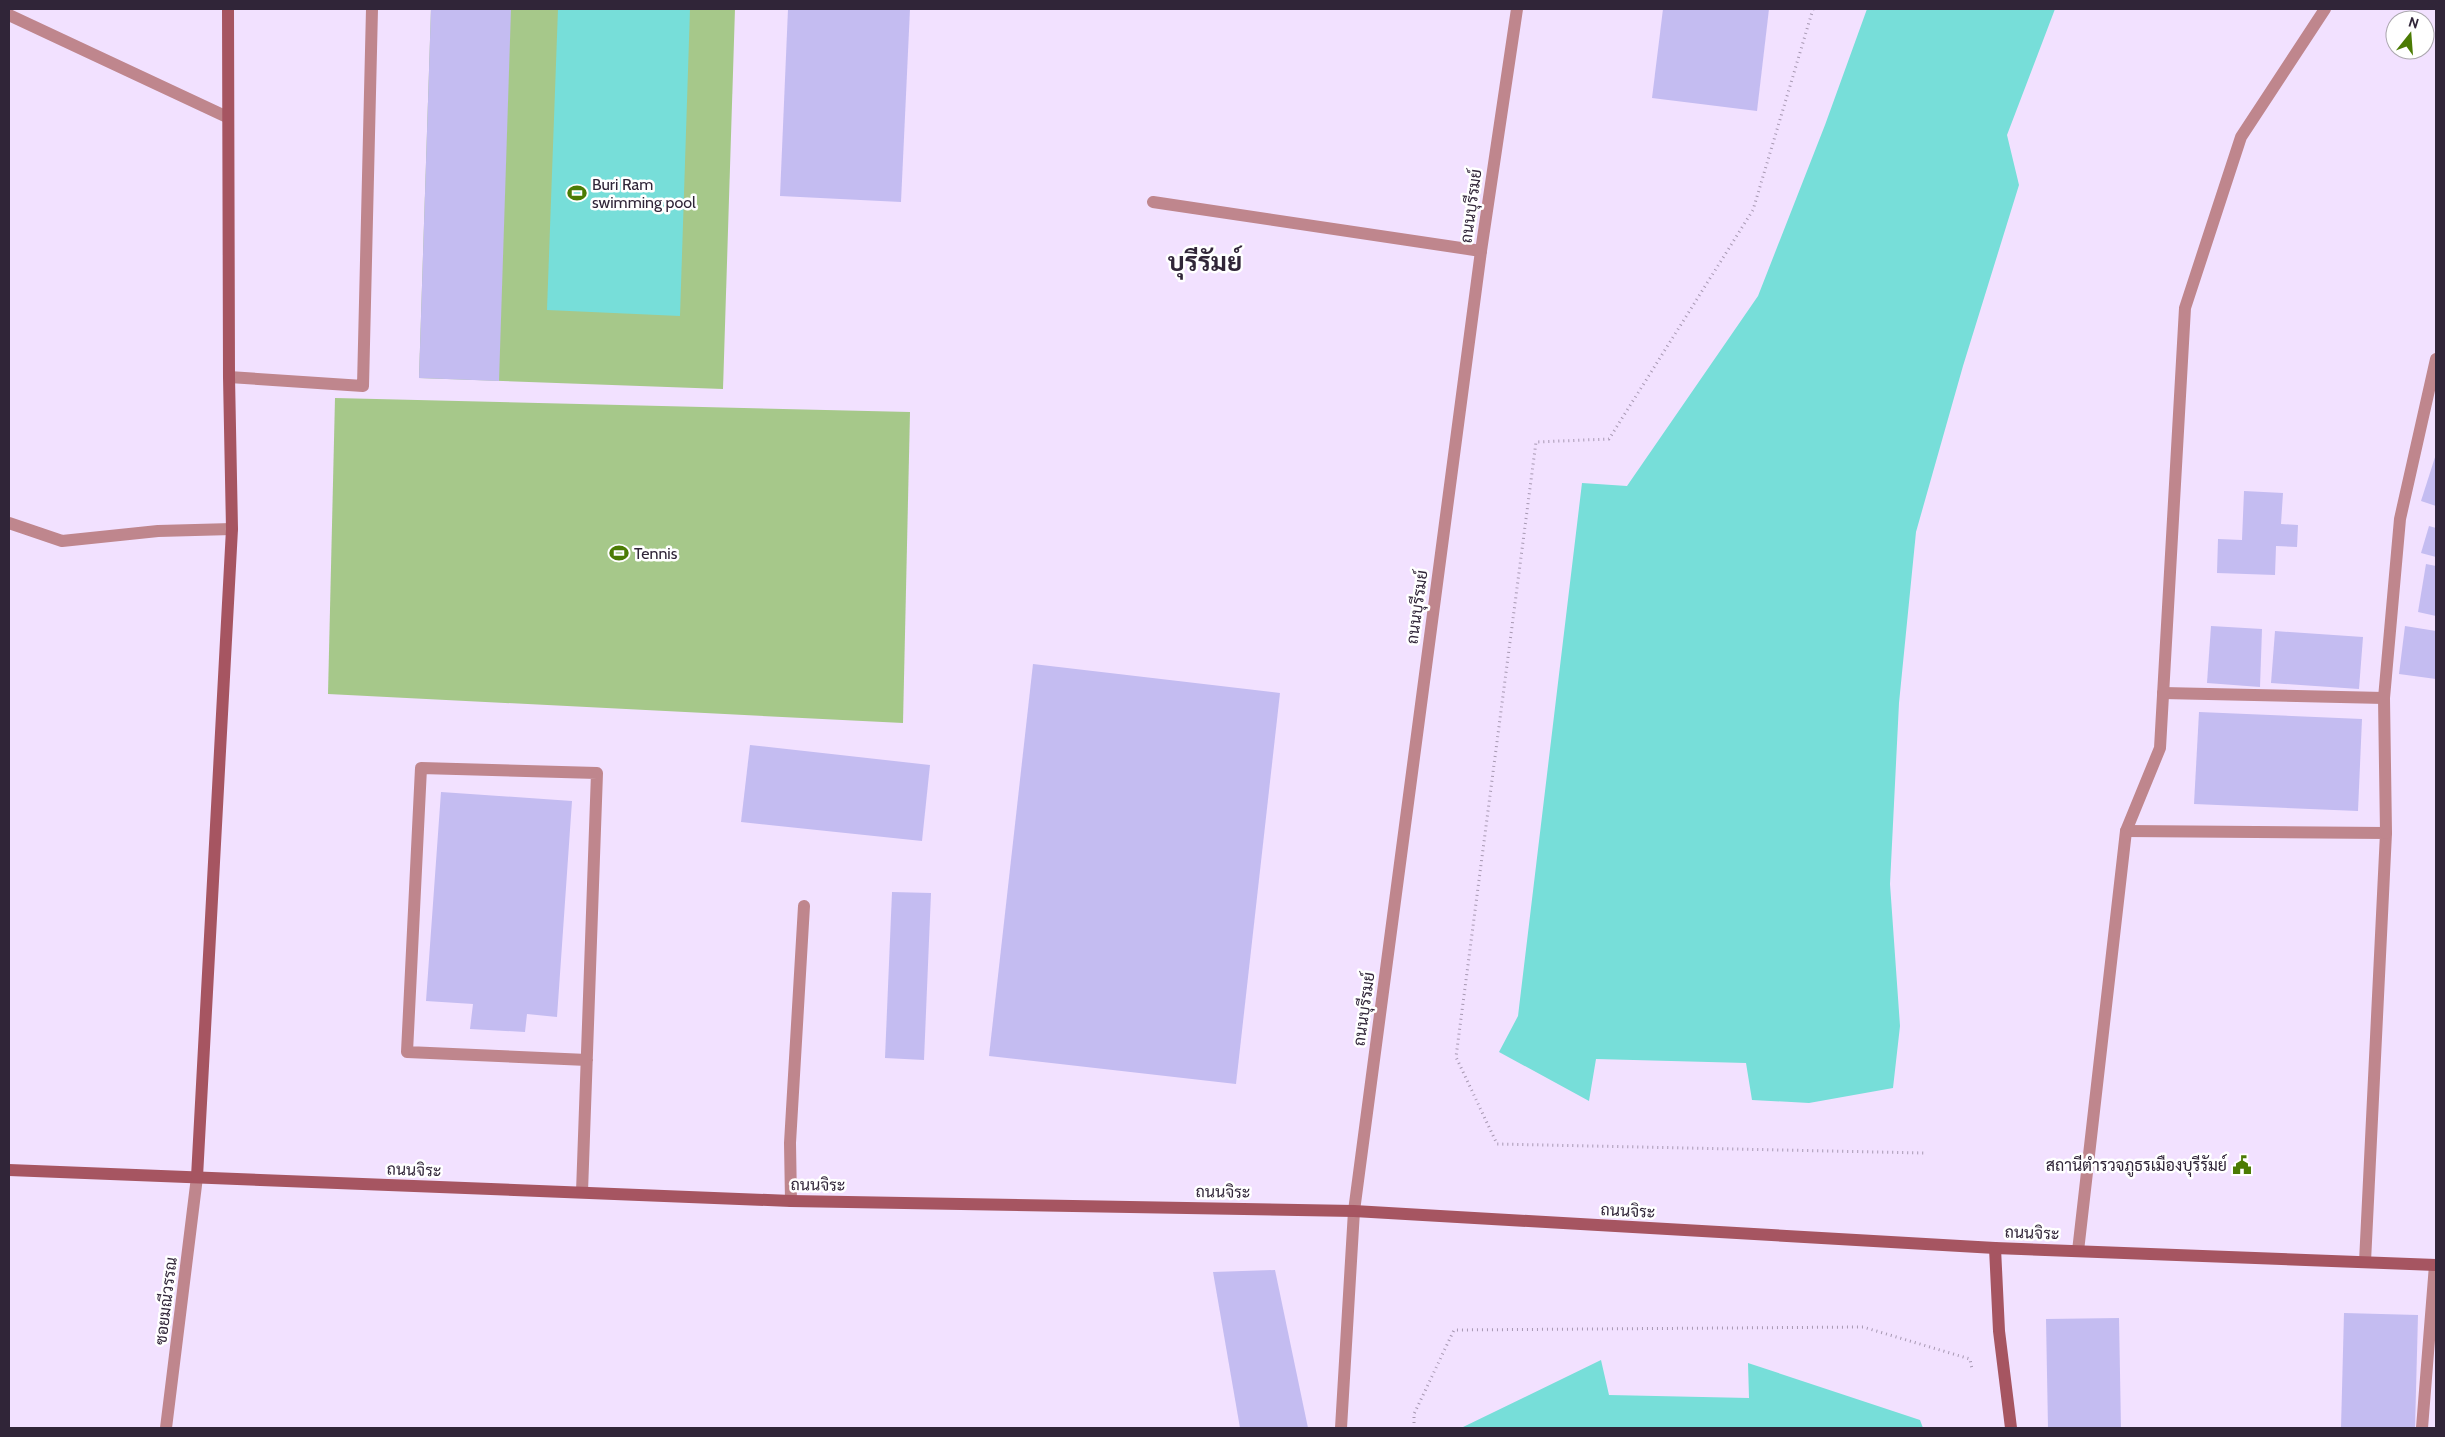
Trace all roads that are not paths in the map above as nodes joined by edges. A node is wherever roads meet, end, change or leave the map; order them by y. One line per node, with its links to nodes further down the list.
1 (228, 9): 6 (main road)
2 (372, 9): 10 (street)
3 (1516, 9): 8 (street, ถนนบุรีรมย์)
4 (2325, 9): 13 (street)
5 (9, 15): 6 (street)
6 (228, 117): 10 (main road)
7 (1153, 202): 8 (street)
8 (1481, 251): 23 (street, ถนนบุรีรมย์)
9 (2436, 359): 14 (street)
10 (229, 377): 12 (main road)
11 (9, 523): 12 (street)
12 (232, 529): 20 (main road)
13 (2163, 693): 14 (street); 15 (street)
14 (2384, 698): 16 (street)
15 (2126, 831): 16 (street); 25 (street)
16 (2386, 833): 26 (street)
17 (804, 906): 22 (street)
18 (586, 1060): 18 (street); 21 (street)
19 (9, 1170): 20 (main road, ถนนจิระ)
20 (197, 1177): 21 (main road, ถนนจิระ); 28 (street, ซอยมณีวรรณ)
21 (582, 1192): 22 (main road, ถนนจิระ)
22 (791, 1201): 23 (main road, ถนนจิระ)
23 (1354, 1211): 24 (main road, ถนนจิระ); 29 (street, ถนนบุรีรมย์)
24 (1994, 1248): 25 (main road, ถนนจิระ); 30 (main road)
25 (2078, 1251): 26 (main road, ถนนจิระ)
26 (2365, 1262): 27 (main road, ถนนจิระ)
27 (2436, 1265): 31 (street)
28 (166, 1428)
29 (1341, 1428)
30 (2011, 1428)
31 (2422, 1428)

